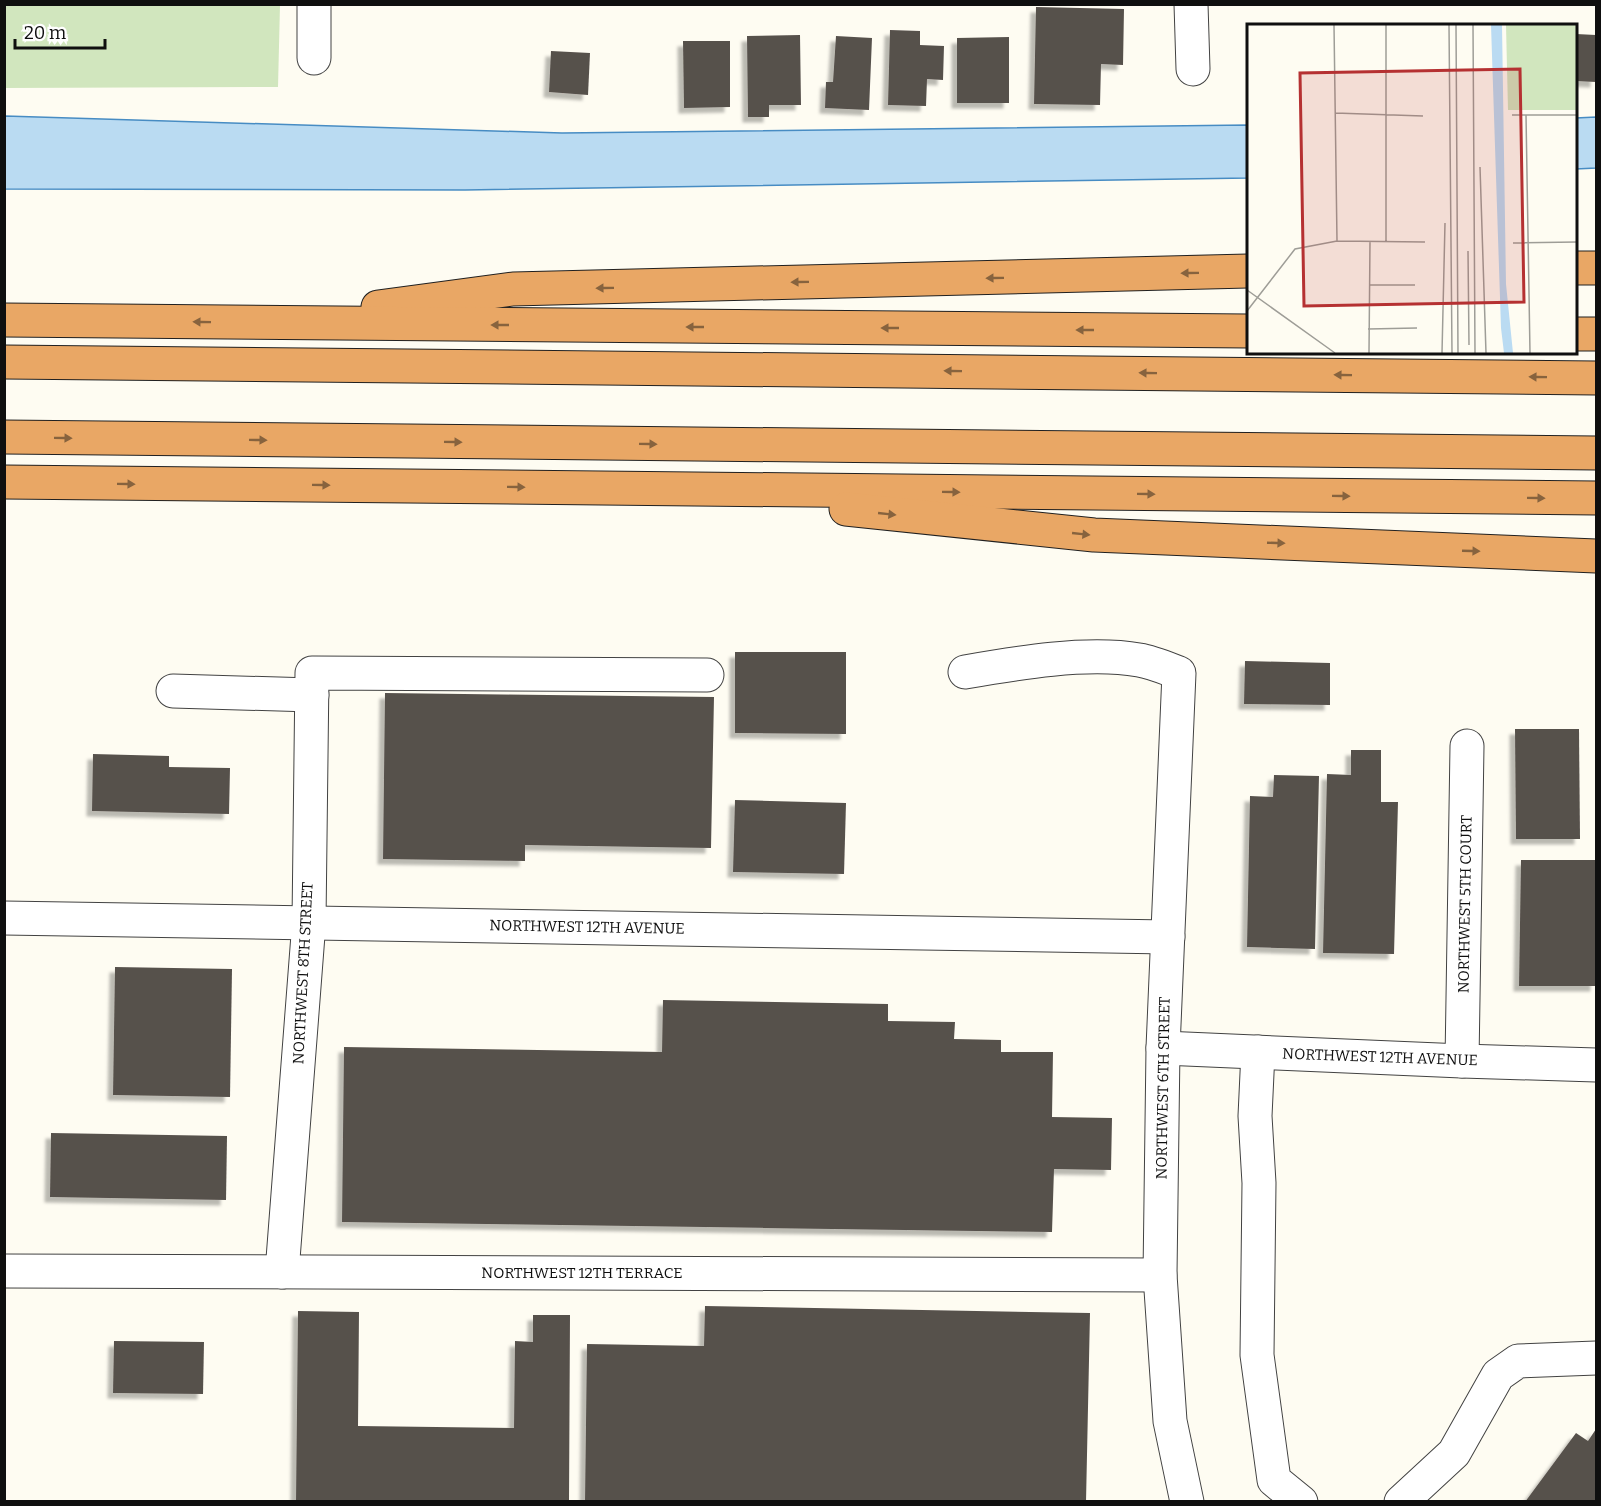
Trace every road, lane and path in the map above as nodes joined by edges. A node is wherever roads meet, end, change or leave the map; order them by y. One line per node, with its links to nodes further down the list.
1 (314, 4): 3 (street)
2 (1191, 4): 4 (street)
3 (314, 58)
4 (1193, 69)
5 (1577, 268): 6 (highway)
6 (1596, 268)
7 (1247, 271): 9 (highway, one-way to 9)
8 (4, 320): 9 (highway, one-way to 8)
9 (261, 323): 10 (highway, one-way to 9)
10 (1247, 331)
11 (1577, 334): 12 (highway)
12 (1596, 334)
13 (4, 362): 14 (highway, one-way to 13)
14 (1596, 378)
15 (4, 437): 16 (highway, one-way to 16)
16 (1596, 453)
17 (4, 482): 18 (highway, one-way to 18)
18 (641, 488): 19 (highway, one-way to 19); 20 (highway, one-way to 20)
19 (1596, 498)
20 (1596, 556)
21 (965, 672): 28 (street, NORTHWEST 6TH STREET)
22 (707, 675): 23 (street)
23 (312, 684): 24 (street); 27 (street, NORTHWEST 8TH STREET)
24 (173, 692)
25 (1467, 746): 31 (street, NORTHWEST 5TH COURT)
26 (4, 918): 27 (street, NORTHWEST 12TH AVENUE)
27 (309, 922): 28 (street, NORTHWEST 12TH AVENUE); 34 (street, NORTHWEST 8TH STREET)
28 (1168, 937): 29 (street, NORTHWEST 6TH STREET)
29 (1163, 1048): 30 (street, NORTHWEST 12TH AVENUE); 35 (street, NORTHWEST 6TH STREET)
30 (1258, 1052): 31 (street, NORTHWEST 12TH AVENUE); 38 (street)
31 (1462, 1061): 32 (street, NORTHWEST 12TH AVENUE)
32 (1596, 1065)
33 (4, 1271): 34 (street, NORTHWEST 12TH TERRACE)
34 (282, 1272): 35 (street, NORTHWEST 12TH TERRACE)
35 (1160, 1275): 37 (street, NORTHWEST 6TH STREET)
36 (1596, 1358): 39 (street)
37 (1187, 1502)
38 (1301, 1502)
39 (1401, 1502)

